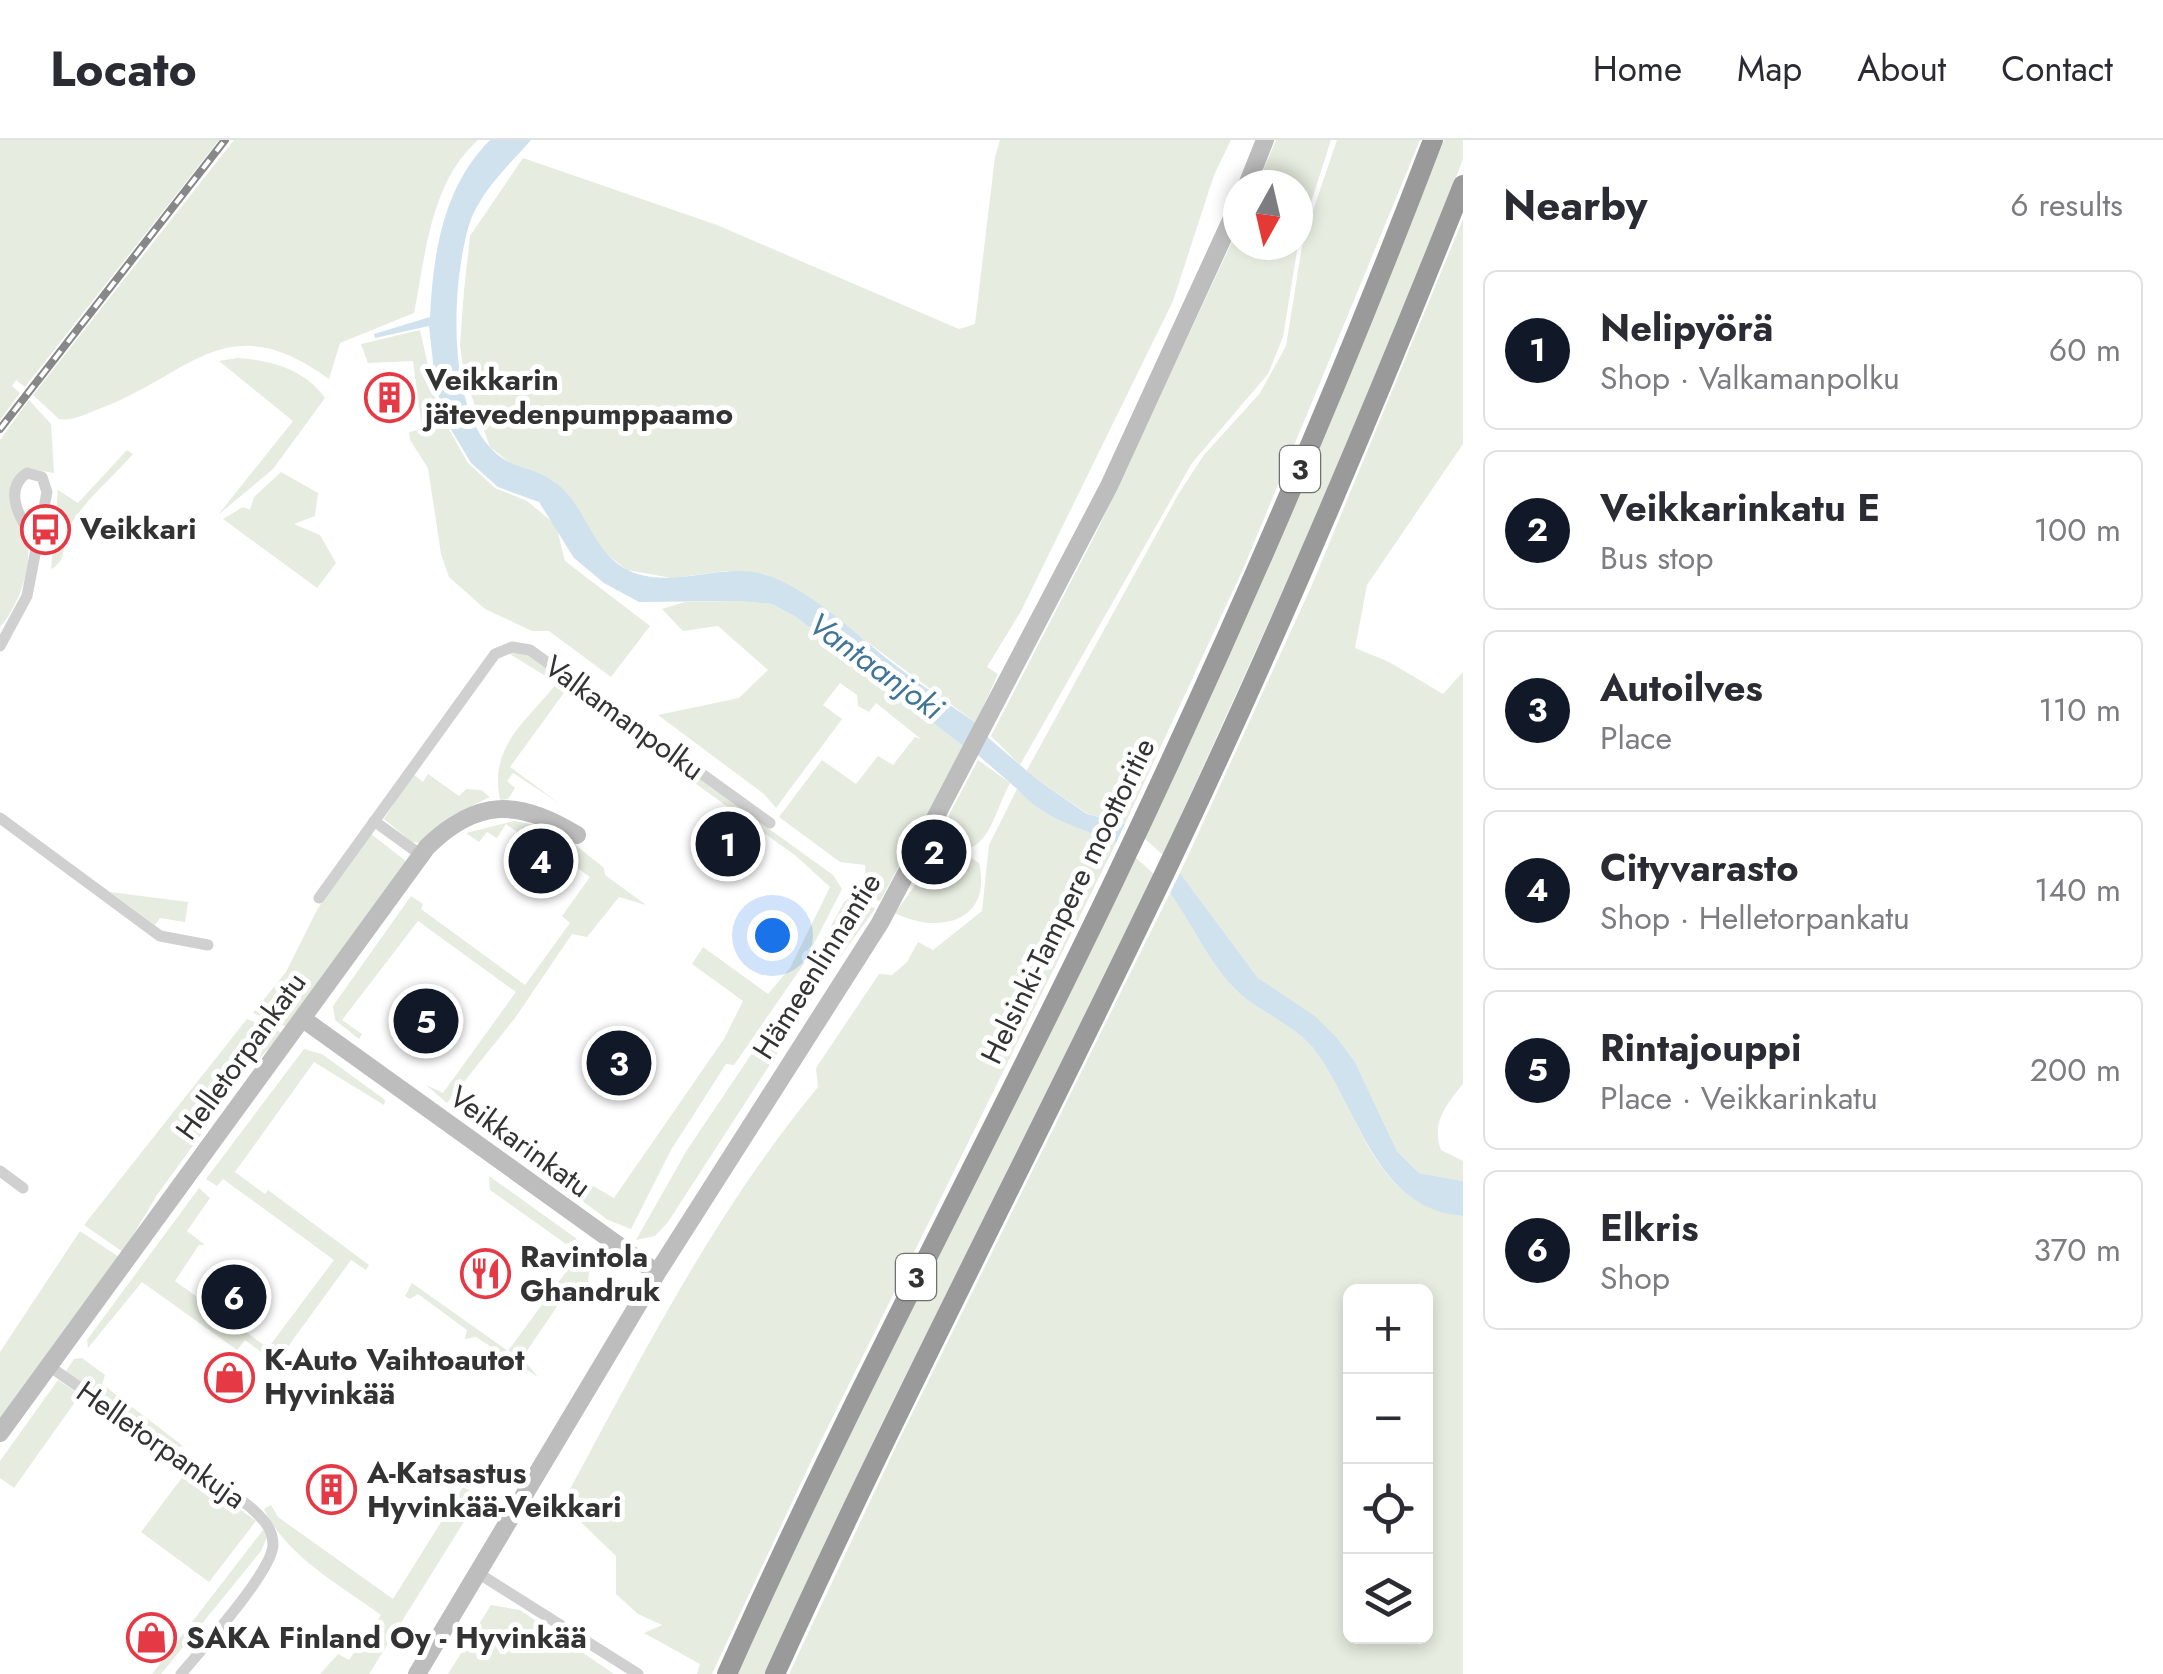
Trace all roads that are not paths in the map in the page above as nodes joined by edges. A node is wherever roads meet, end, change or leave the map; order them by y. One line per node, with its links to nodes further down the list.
1 (1266, 140): 3 (main road)
2 (1433, 140): 25 (highway, Helsinki-Tampere moottoritie / 3)
3 (1253, 170)
4 (1463, 185): 26 (highway, 3)
5 (1223, 238): 18 (main road, Hämeenlinnantie)
6 (37, 545): 6 (street); 7 (street)
7 (0, 646)
8 (0, 818): 14 (street)
9 (374, 821): 10 (street, Valkamanpolku); 12 (street); 13 (street, Valkamanpolku)
10 (770, 824)
11 (577, 835): 12 (main road, Helletorpankatu)
12 (421, 854): 15 (main road, Helletorpankatu)
13 (319, 898)
14 (208, 945)
15 (303, 1019): 18 (main road, Veikkarinkatu); 19 (main road, Helletorpankatu)
16 (0, 1171): 17 (street)
17 (23, 1188)
18 (657, 1273): 21 (main road, Hämeenlinnantie)
19 (49, 1366): 20 (main road, Helletorpankatu); 22 (street, Helletorpankuja)
20 (0, 1432)
21 (478, 1573): 23 (main road, Hämeenlinnantie); 24 (street)
22 (181, 1674)
23 (417, 1674)
24 (638, 1674)
25 (727, 1674)
26 (776, 1674)

